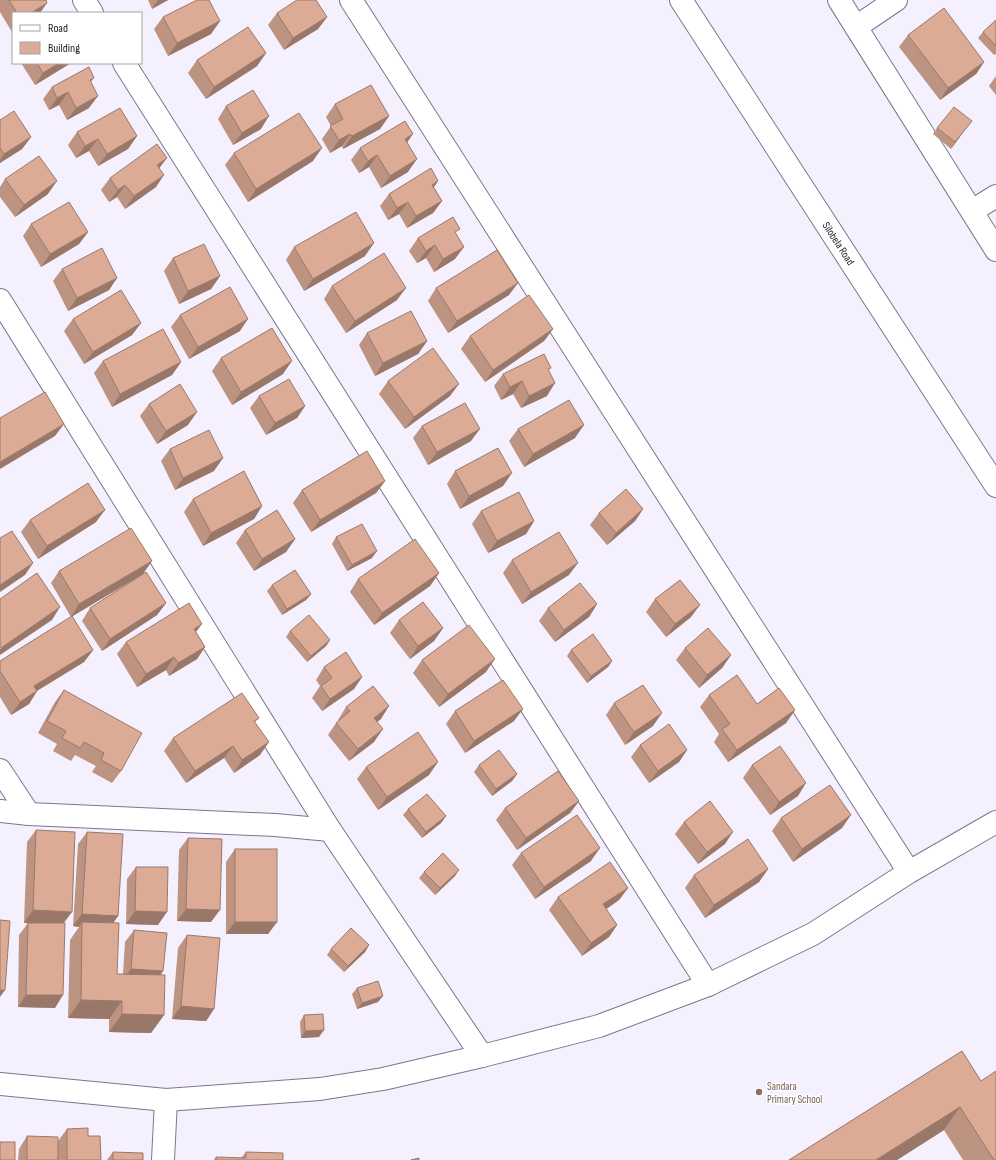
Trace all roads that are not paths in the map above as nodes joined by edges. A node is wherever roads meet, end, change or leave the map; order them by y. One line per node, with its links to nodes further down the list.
1 (84, 0): 6 (street)
2 (351, 0): 19 (street)
3 (681, 0): 13 (street, Silobela Road)
4 (839, 0): 7 (street)
5 (896, 0): 7 (street)
6 (91, 12)
7 (856, 27): 10 (street)
8 (125, 64): 20 (street)
9 (996, 196): 10 (street)
10 (972, 211): 11 (street)
11 (996, 250)
12 (0, 300): 18 (street)
13 (996, 486)
14 (0, 770): 16 (street)
15 (0, 811): 16 (street)
16 (29, 814): 18 (street)
17 (996, 822): 19 (street)
18 (330, 830): 21 (street)
19 (909, 872): 20 (street)
20 (708, 985): 21 (street)
21 (482, 1056): 23 (street)
22 (0, 1084): 23 (street)
23 (166, 1100): 24 (street)
24 (162, 1160)

